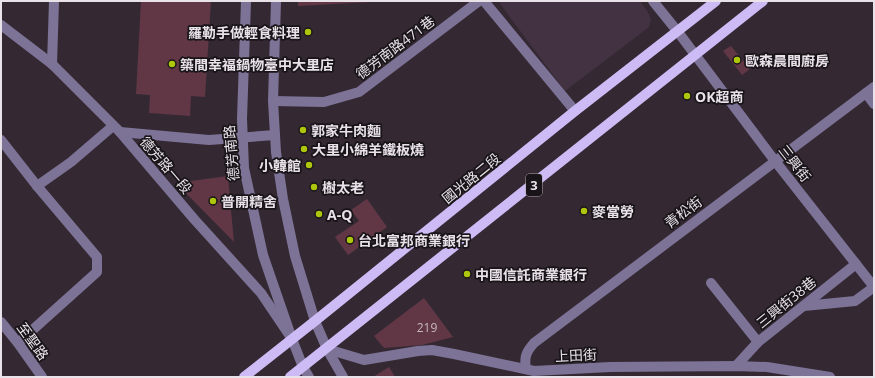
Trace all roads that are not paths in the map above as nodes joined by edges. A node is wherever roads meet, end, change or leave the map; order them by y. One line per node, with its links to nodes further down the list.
1 (54, 1): 12 (street)
2 (246, 1): 19 (street, 德芳南路)
3 (276, 1): 14 (street)
4 (480, 1): 14 (street, 德芳南路471巷)
5 (484, 1): 16 (street)
6 (653, 1): 10 (street, 三興街)
7 (716, 1): 10 (main road, 國光路二段 / 3)
8 (763, 1): 11 (main road, 3)
9 (1, 25): 12 (street, 德芳路一段)
10 (678, 32): 11 (street, 三興街); 16 (main road, 國光路二段 / 3)
11 (695, 55): 21 (street, 三興街); 32 (main road, 3)
12 (52, 64): 17 (street, 德芳路一段)
13 (870, 90): 15 (street); 21 (street, 青松街)
14 (274, 101): 18 (street)
15 (874, 104)
16 (575, 111): 27 (main road, 國光路二段 / 3)
17 (117, 129): 19 (street); 22 (street); 29 (street, 德芳路一段)
18 (275, 135): 19 (street); 27 (street)
19 (242, 137): 29 (street, 德芳南路)
20 (1, 140): 22 (street)
21 (775, 161): 23 (street, 三興街); 35 (street, 青松街)
22 (37, 186): 31 (street)
23 (856, 264): 25 (street, 三興街); 26 (street, 三興街38巷)
24 (711, 283): 30 (street)
25 (874, 287): 26 (street)
26 (804, 306): 30 (street, 三興街38巷)
27 (315, 321): 29 (main road, 國光路二段 / 3); 32 (street)
28 (1, 322): 31 (street, 至聖路)
29 (292, 339): 34 (street, 德芳南路); 38 (main road, 國光路二段 / 3)
30 (758, 342): 33 (street, 三興街38巷)
31 (18, 343): 36 (street, 至聖路)
32 (327, 349): 34 (main road, 3); 35 (street, 上田街); 41 (street)
33 (736, 366): 35 (street, 上田街); 42 (street, 上田街)
34 (303, 367): 39 (main road, 3); 40 (street, 德芳南路)
35 (533, 372)
36 (40, 374): 37 (street)
37 (29, 377)
38 (244, 377)
39 (290, 377)
40 (309, 377)
41 (343, 377)
42 (830, 377)

